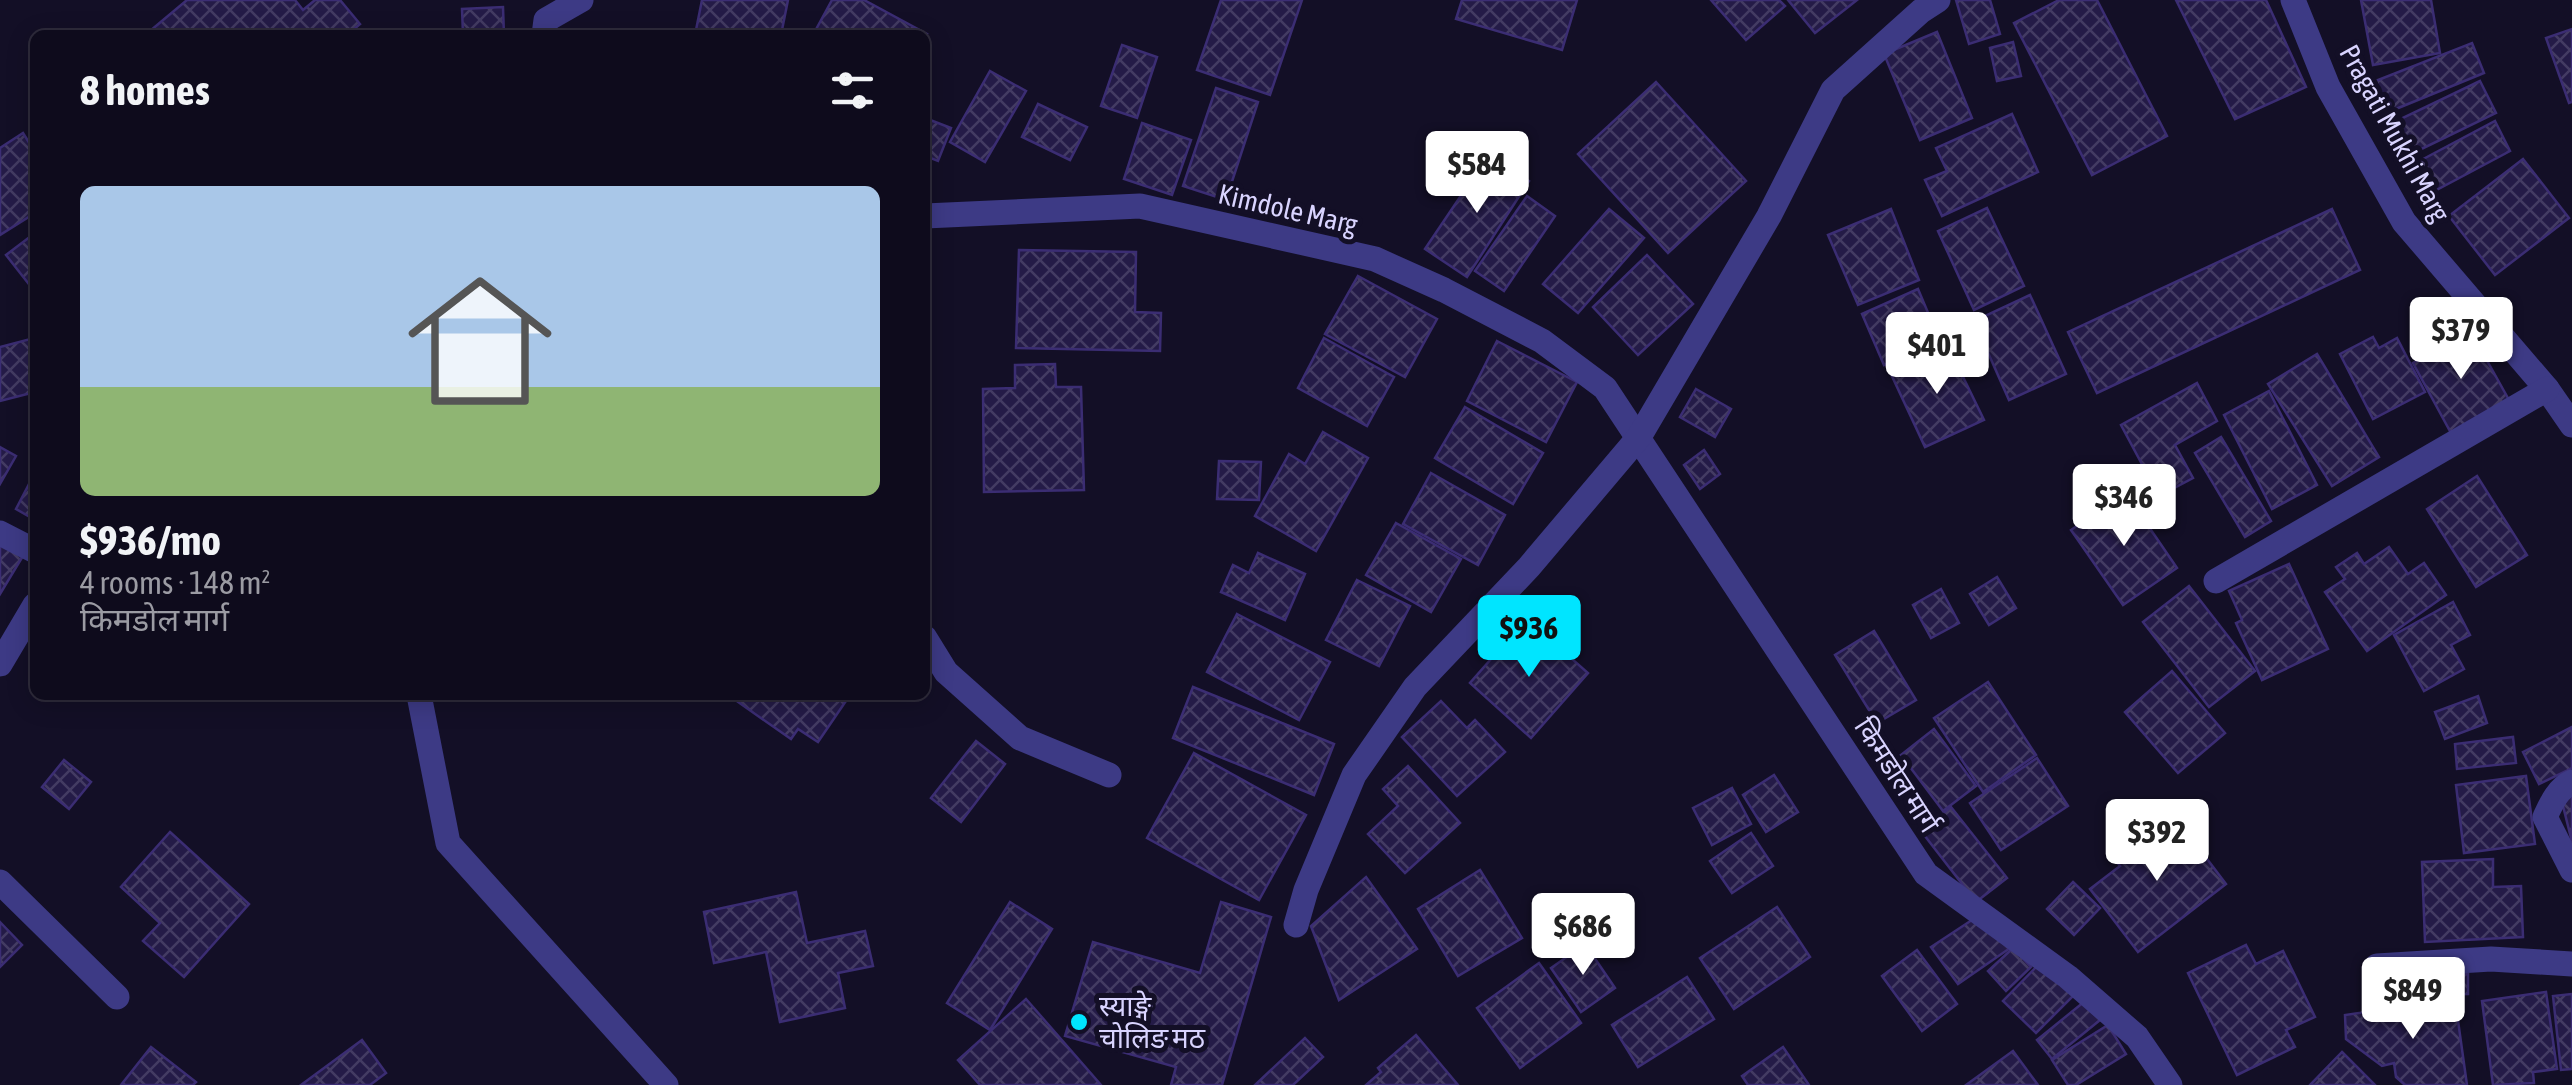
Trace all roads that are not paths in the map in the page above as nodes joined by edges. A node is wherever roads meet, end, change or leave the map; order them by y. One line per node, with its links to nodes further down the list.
1 (581, 0): 4 (street)
2 (2294, 0): 6 (street, Pragati Mukhi Marg)
3 (1924, 4): 8 (street)
4 (540, 18)
5 (930, 216): 8 (street, Kimdole Marg)
6 (2547, 390): 7 (street, Pragati Mukhi Marg); 11 (street)
7 (2572, 425)
8 (1639, 437): 20 (street); 25 (street, किमडोल मार्ग)
9 (0, 532): 10 (street)
10 (30, 548)
11 (2216, 581)
12 (30, 613): 14 (street)
13 (930, 646): 16 (street)
14 (0, 664)
15 (420, 700): 24 (street)
16 (1109, 775)
17 (2572, 782): 18 (street)
18 (2572, 870)
19 (0, 882): 23 (street)
20 (1296, 925)
21 (2572, 964): 22 (street)
22 (2377, 966)
23 (117, 997)
24 (666, 1085)
25 (2170, 1085)

